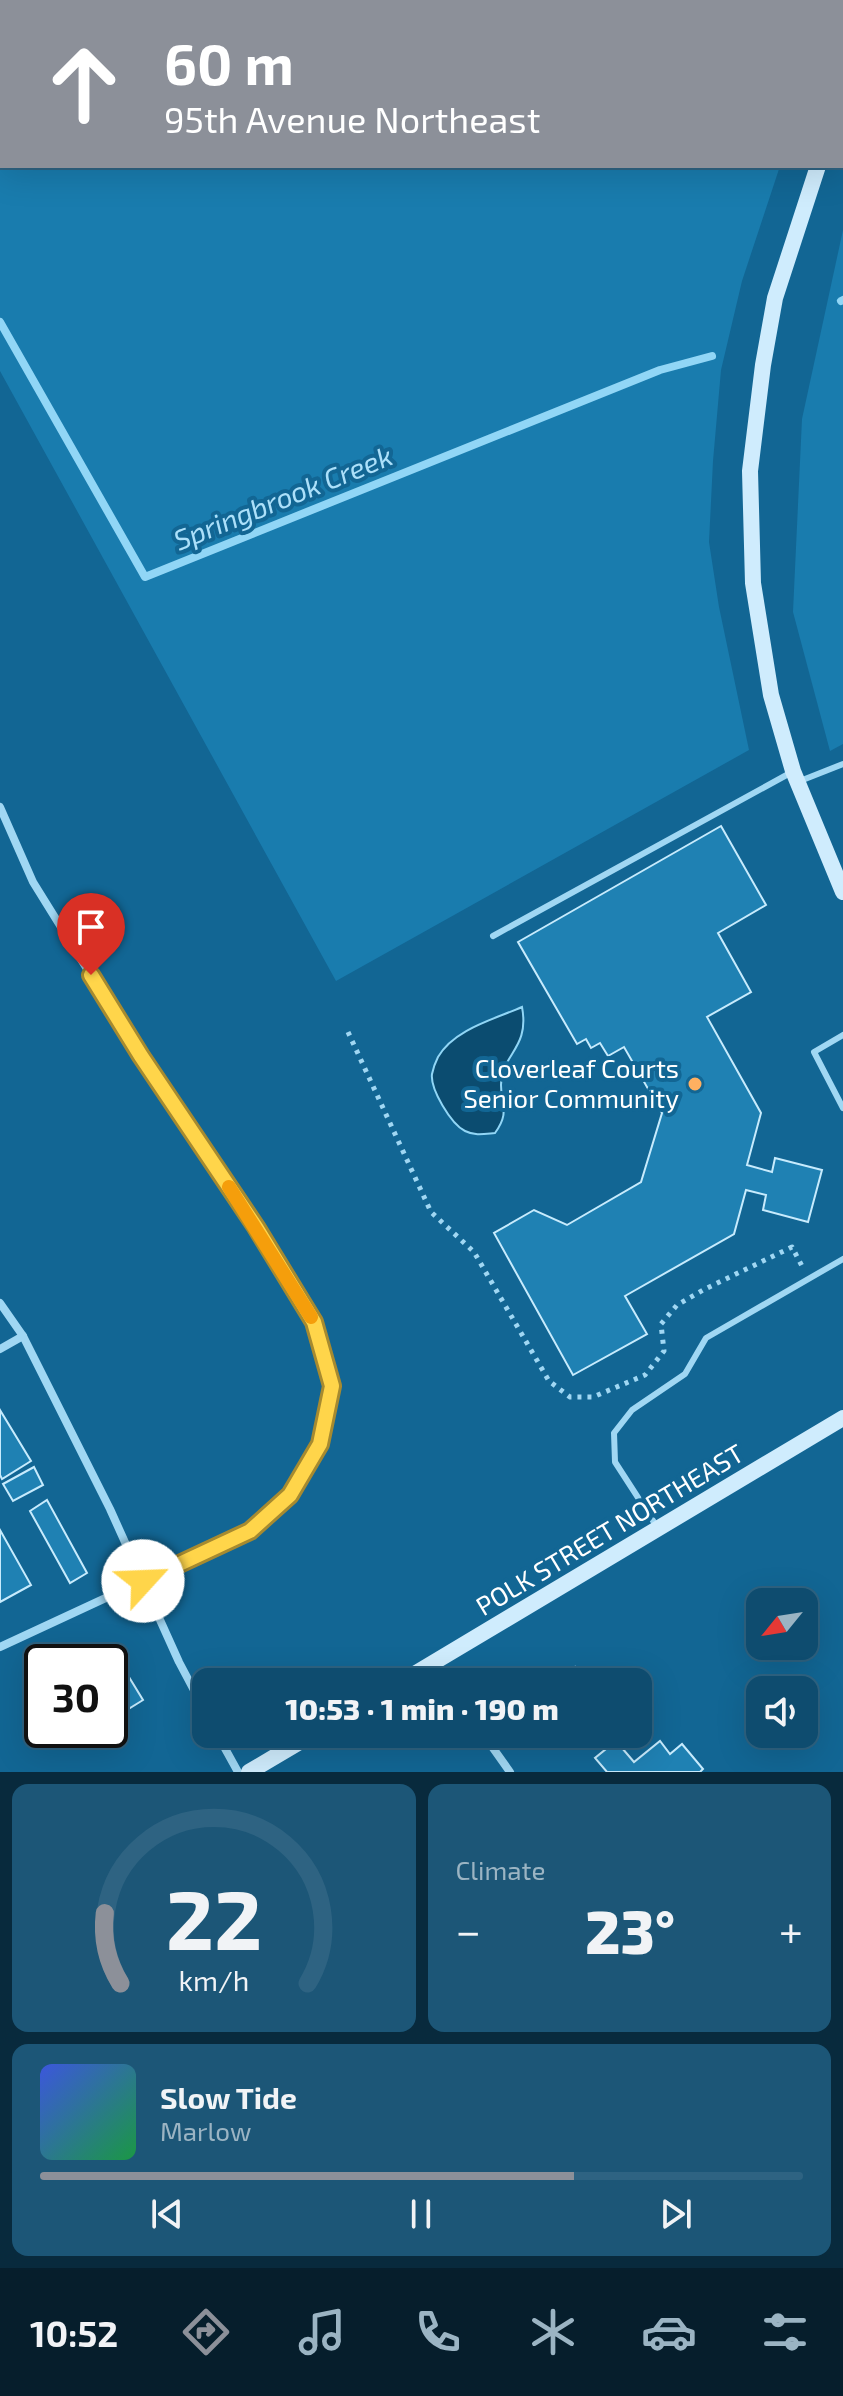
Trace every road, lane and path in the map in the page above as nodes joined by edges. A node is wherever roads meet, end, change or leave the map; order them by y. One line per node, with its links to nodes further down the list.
1 (817, 168): 3 (street)
2 (843, 764): 3 (lane)
3 (795, 777): 5 (street); 6 (lane)
4 (0, 807): 17 (street)
5 (843, 892)
6 (493, 936)
7 (348, 1032): 11 (path)
8 (843, 1035): 9 (lane)
9 (843, 1108)
10 (843, 1259): 11 (lane)
11 (808, 1279): 16 (lane)
12 (0, 1303): 13 (street)
13 (23, 1336): 14 (street); 17 (street)
14 (0, 1349)
15 (843, 1418): 16 (street, POLK STREET NORTHEAST)
16 (659, 1530): 19 (street, POLK STREET NORTHEAST)
17 (143, 1581): 18 (street); 22 (street)
18 (0, 1647)
19 (432, 1664): 20 (street, POLK STREET NORTHEAST); 21 (street)
20 (425, 1668)
21 (435, 1668)
22 (192, 1687)
23 (225, 1748): 26 (street)
24 (289, 1748): 27 (street)
25 (493, 1748): 28 (street)
26 (238, 1772)
27 (249, 1772)
28 (510, 1772)

